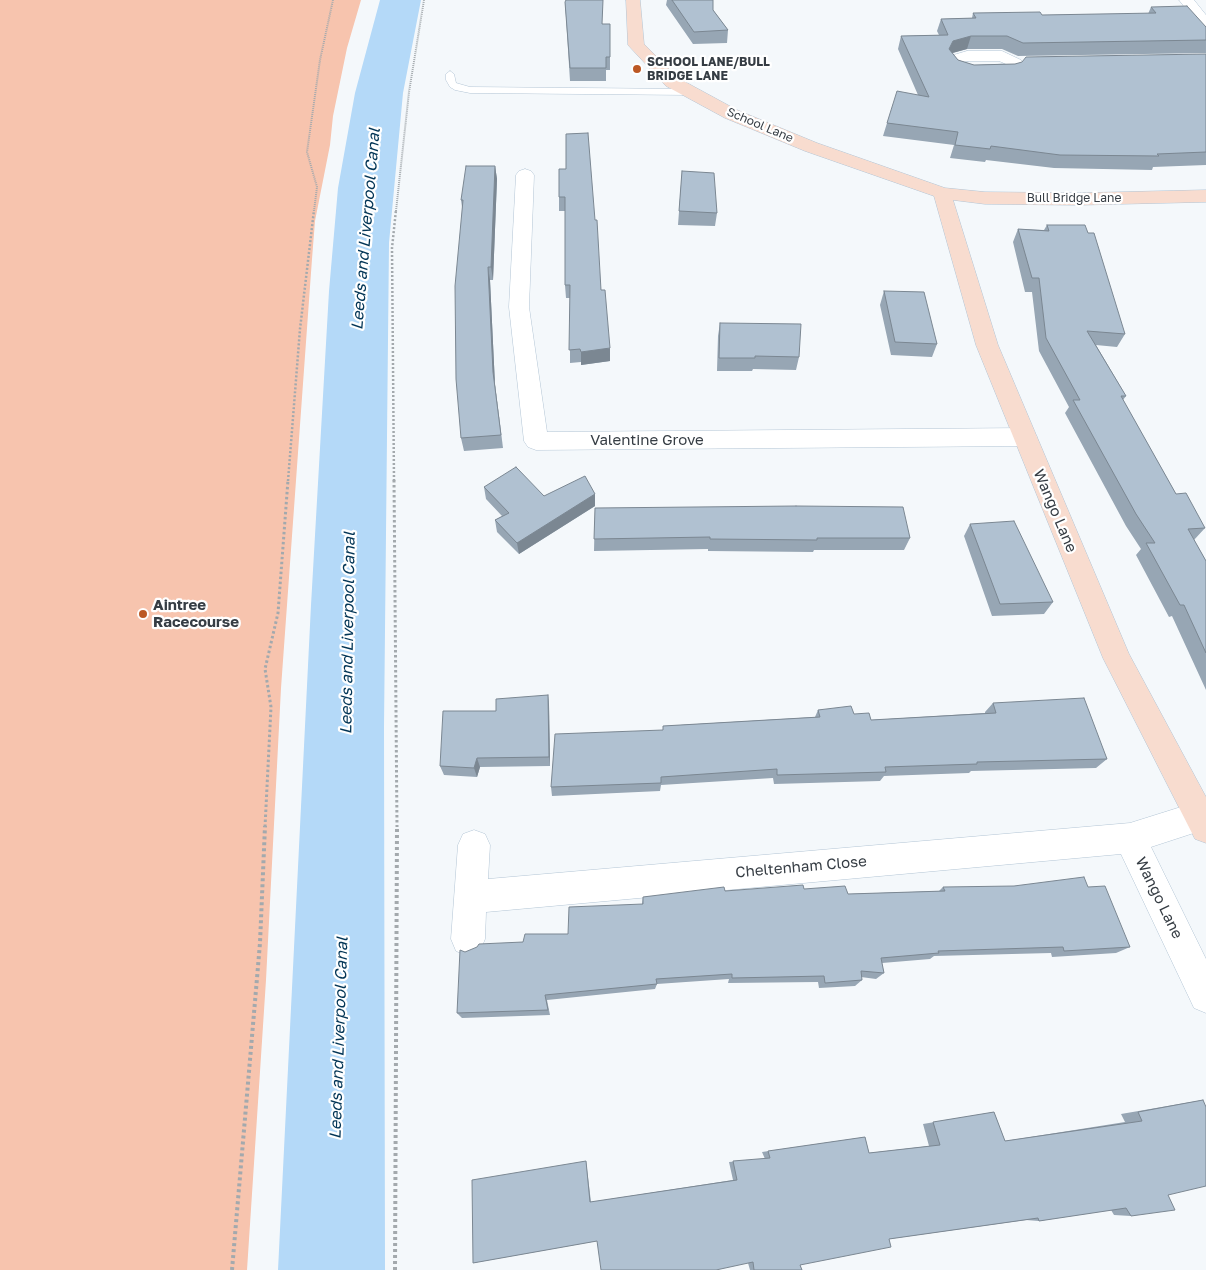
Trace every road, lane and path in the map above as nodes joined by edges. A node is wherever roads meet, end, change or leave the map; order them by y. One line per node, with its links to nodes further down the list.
1 (333, 0): 20 (path)
2 (424, 0): 21 (path)
3 (632, 0): 9 (main road, School Lane)
4 (1186, 0): 5 (street)
5 (1206, 25)
6 (1015, 63): 7 (street)
7 (1034, 63)
8 (450, 74): 9 (lane)
9 (691, 92): 11 (main road, School Lane)
10 (525, 175): 13 (street, Valentine Grove)
11 (942, 193): 12 (main road, Bull Bridge Lane); 13 (main road, Wango Lane)
12 (1206, 196)
13 (1025, 437): 14 (main road, Wango Lane)
14 (1203, 822): 15 (street, Wango Lane)
15 (1130, 838): 17 (street, Cheltenham Close); 19 (street, Wango Lane)
16 (474, 846): 17 (street)
17 (471, 897): 18 (street)
18 (468, 939)
19 (1206, 996)
20 (232, 1270)
21 (395, 1270)

